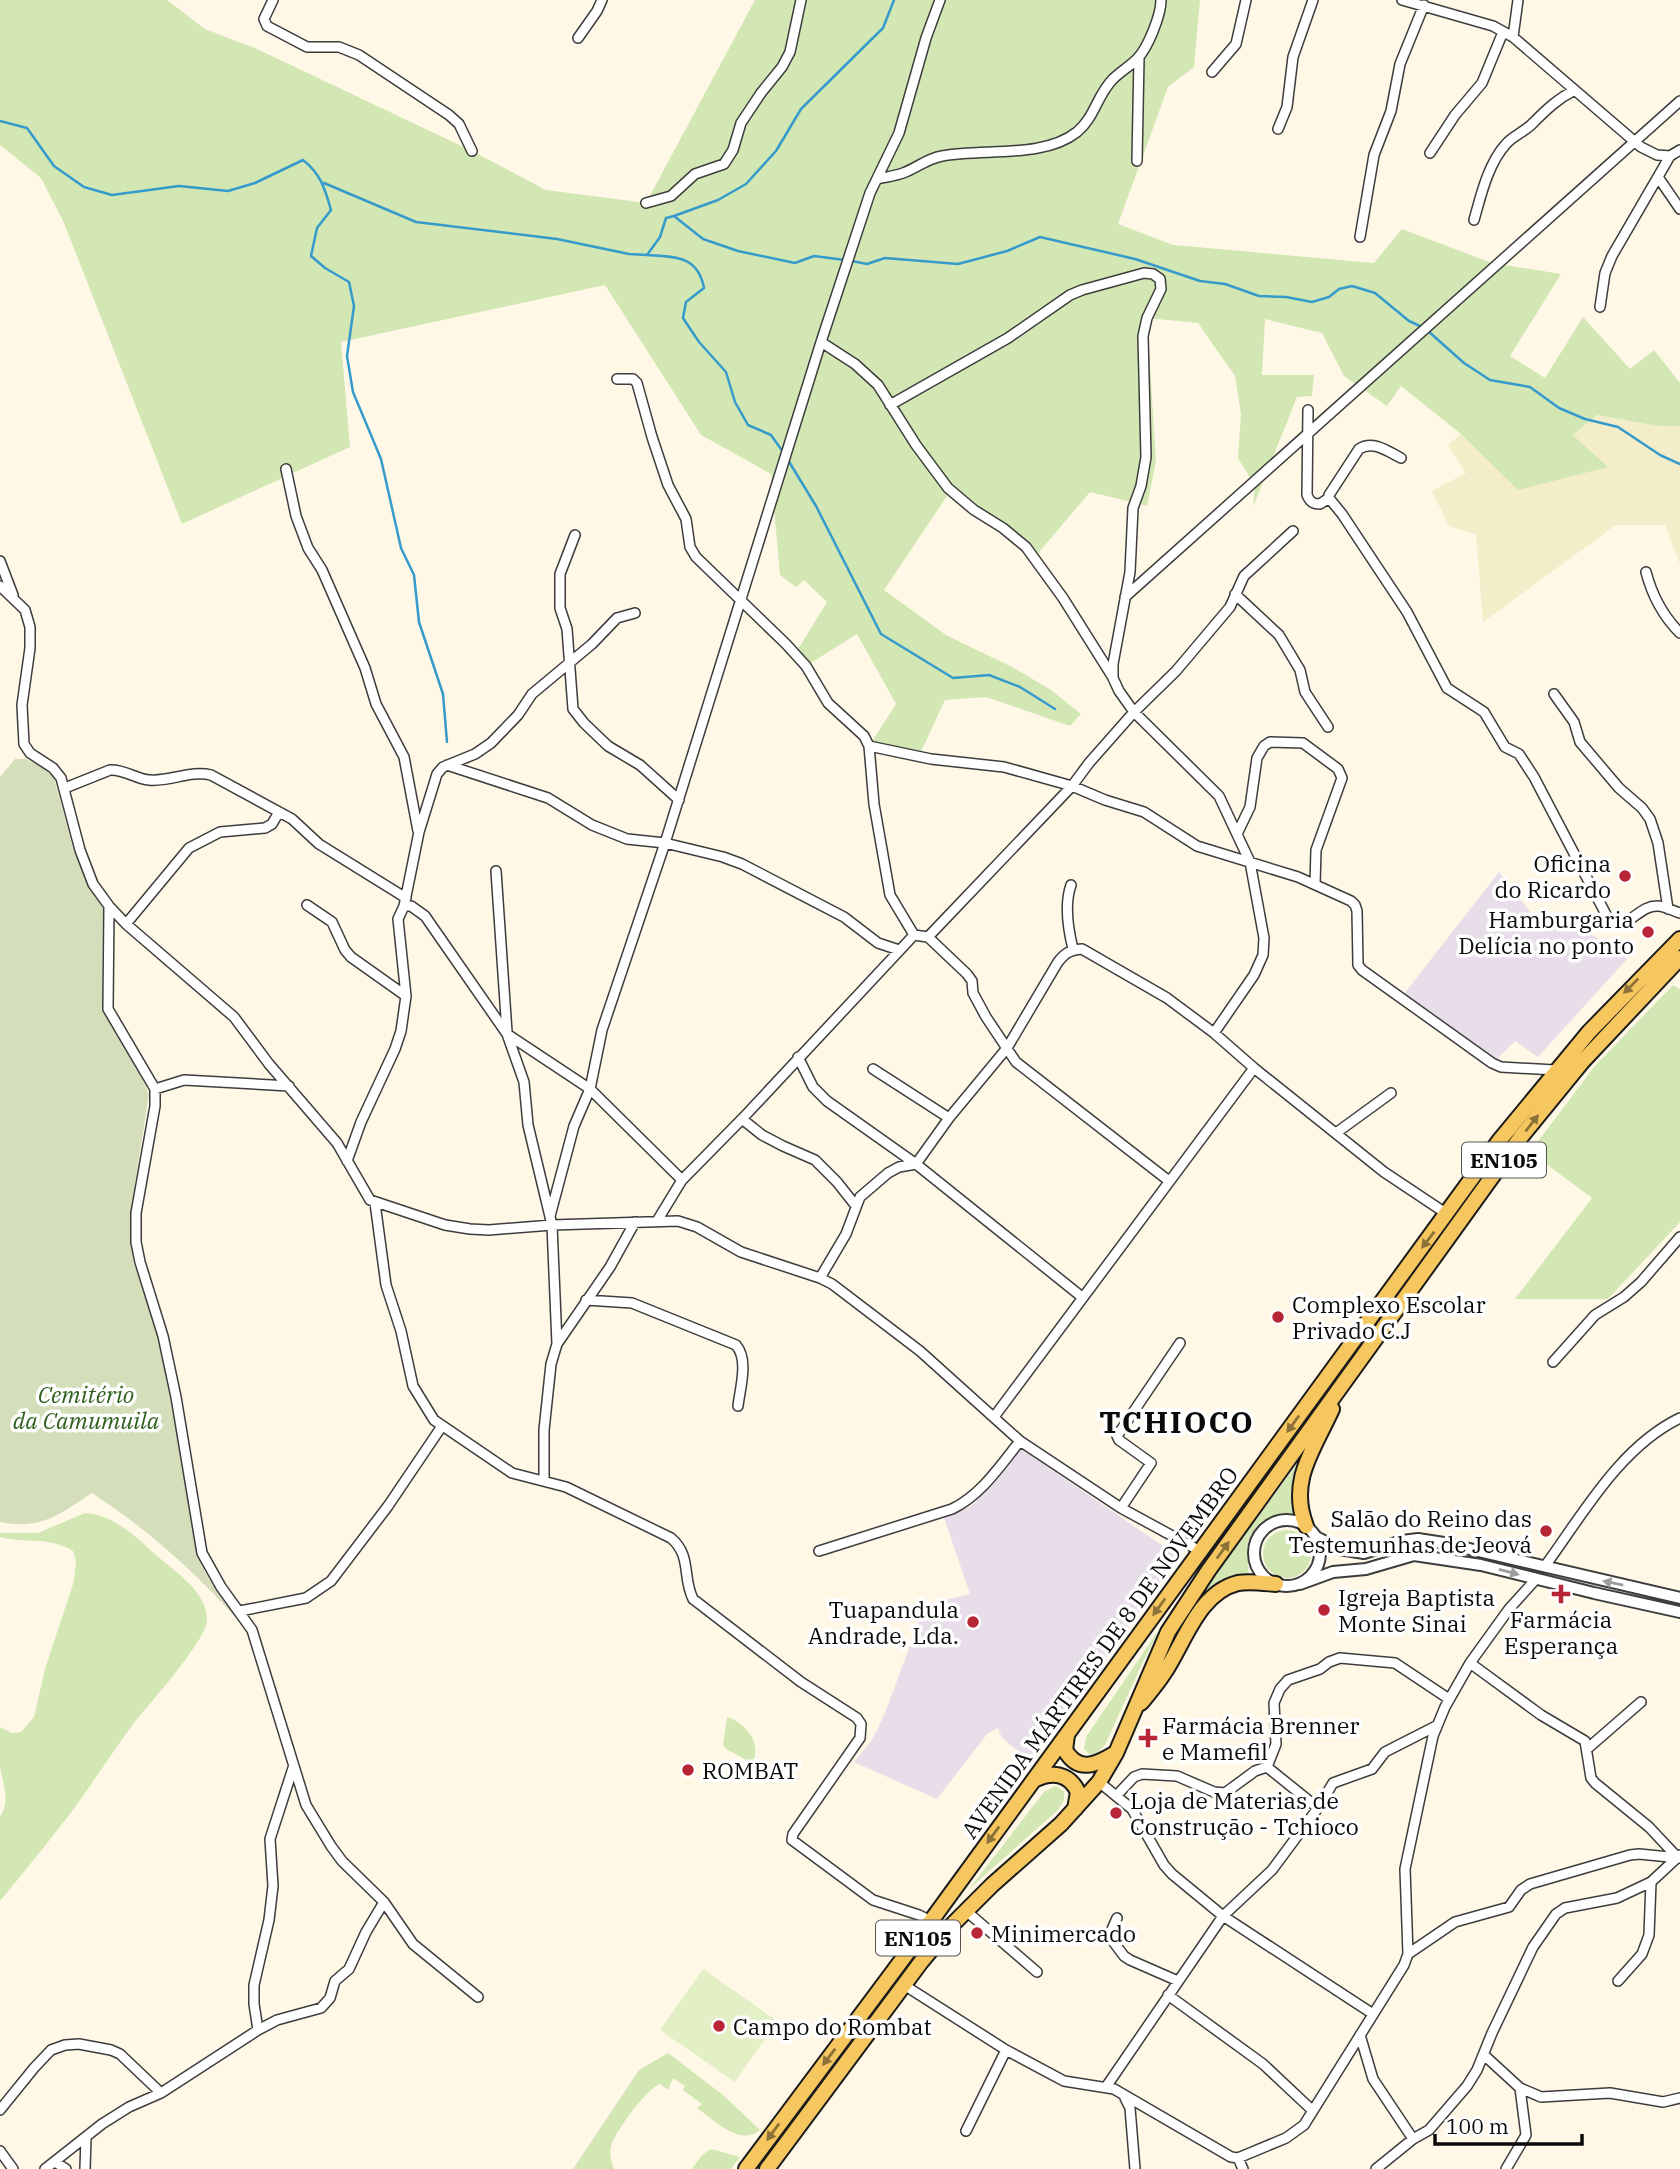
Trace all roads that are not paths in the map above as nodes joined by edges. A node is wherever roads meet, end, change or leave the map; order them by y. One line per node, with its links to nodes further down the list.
1 (273, 0): 21 (street)
2 (602, 0): 13 (street)
3 (801, 0): 27 (street)
4 (940, 0): 26 (street)
5 (1161, 0): 14 (street)
6 (1246, 0): 15 (street)
7 (1314, 0): 18 (street)
8 (1402, 0): 10 (street)
9 (1518, 0): 12 (street)
10 (1419, 3): 11 (street); 30 (street)
11 (1503, 32): 12 (street); 22 (street)
12 (1513, 37): 16 (street)
13 (578, 38)
14 (1139, 58): 24 (street); 26 (street)
15 (1212, 72)
16 (1574, 90): 19 (street); 29 (street)
17 (1680, 101): 19 (street)
18 (1278, 129)
19 (1635, 142): 23 (street); 36 (street)
20 (1680, 150): 23 (street)
21 (472, 152)
22 (1430, 153)
23 (1670, 156): 25 (street)
24 (1137, 161)
25 (1658, 177): 28 (street); 31 (street)
26 (877, 179): 32 (street)
27 (646, 203)
28 (1680, 209)
29 (1474, 220)
30 (1360, 237)
31 (1600, 307)
32 (821, 342): 34 (street); 48 (street)
33 (617, 379): 48 (street)
34 (890, 405): 47 (street); 52 (street)
35 (1308, 410): 36 (street)
36 (1307, 434): 39 (street); 47 (street)
37 (1401, 458): 39 (street)
38 (286, 469): 62 (street)
39 (1329, 498): 72 (street)
40 (1293, 531): 45 (street)
41 (575, 535): 51 (street)
42 (0, 561): 46 (street)
43 (1646, 572): 50 (street)
44 (0, 586): 46 (street)
45 (1235, 594): 54 (street); 55 (street)
46 (13, 597): 59 (street)
47 (1125, 597): 52 (street)
48 (741, 602): 56 (street); 60 (street)
49 (635, 613): 51 (street)
50 (1680, 633)
51 (570, 662): 57 (street); 60 (street)
52 (1114, 678): 54 (street)
53 (1554, 694): 72 (street)
54 (1134, 712): 58 (street); 63 (street)
55 (1328, 727)
56 (869, 746): 58 (street); 75 (street)
57 (447, 765): 62 (street); 64 (street)
58 (1072, 786): 65 (street); 76 (street)
59 (65, 788): 61 (street); 71 (street)
60 (679, 800): 64 (street)
61 (279, 812): 69 (street); 74 (street)
62 (419, 832): 69 (street)
63 (1237, 834): 65 (street); 67 (street)
64 (665, 843): 79 (street); 90 (street)
65 (1250, 862): 67 (street); 82 (street)
66 (496, 871): 83 (street)
67 (1315, 884): 88 (street)
68 (1071, 885): 78 (street)
69 (405, 902): 81 (street); 83 (street)
70 (307, 905): 81 (street)
71 (109, 906): 74 (street); 91 (street)
72 (1668, 909): 73 (street)
73 (1680, 913)
74 (126, 924): 89 (street)
75 (914, 934): 76 (street); 79 (street)
76 (928, 937): 84 (street)
77 (1680, 939): 88 (main road, AVENIDA MÁRTIRES DE 8 DE NOVEMBRO / EN105, one-way to 88)
78 (1073, 949): 82 (street); 84 (street)
79 (900, 950): 85 (street)
80 (1677, 965): 113 (main road, AVENIDA MÁRTIRES DE 8 DE NOVEMBRO / EN105, one-way to 80)
81 (406, 996): 96 (street)
82 (1214, 1033): 86 (street)
83 (507, 1034): 90 (street); 103 (street)
84 (1007, 1048): 93 (street); 99 (street)
85 (798, 1058): 94 (street); 97 (street)
86 (1254, 1068): 95 (street); 99 (street)
87 (873, 1069): 93 (street)
88 (1555, 1070): 102 (main road, AVENIDA MÁRTIRES DE 8 DE NOVEMBRO / EN105)
89 (289, 1086): 91 (street); 96 (street)
90 (590, 1088): 98 (street); 103 (street)
91 (155, 1089): 129 (street)
92 (1391, 1093): 95 (street)
93 (948, 1118): 97 (street)
94 (742, 1119): 98 (street); 101 (street)
95 (1336, 1133): 102 (street)
96 (347, 1161): 100 (street)
97 (916, 1164): 101 (street); 108 (street)
98 (682, 1180): 104 (street)
99 (1169, 1181): 108 (street)
100 (375, 1203): 103 (street); 117 (street)
101 (856, 1206): 107 (street)
102 (1447, 1214): 123 (main road, AVENIDA MÁRTIRES DE 8 DE NOVEMBRO / EN105, one-way to 123)
103 (551, 1221): 105 (street); 111 (street)
104 (657, 1221): 105 (street); 107 (street)
105 (635, 1222): 109 (street)
106 (1680, 1237): 112 (street)
107 (820, 1278): 115 (street)
108 (1082, 1297): 115 (street)
109 (586, 1300): 111 (street); 114 (street)
110 (1181, 1343): 120 (street)
111 (557, 1344): 119 (street)
112 (1553, 1362)
113 (1347, 1376): 121 (main road); 134 (main road, AVENIDA MÁRTIRES DE 8 DE NOVEMBRO / EN105, one-way to 113)
114 (738, 1406)
115 (994, 1417): 118 (street)
116 (1680, 1418): 124 (street)
117 (442, 1426): 119 (street); 129 (street)
118 (1020, 1441): 120 (street); 122 (street)
119 (544, 1480): 152 (street)
120 (1121, 1508): 123 (street)
121 (1311, 1532): 124 (street); 126 (street); 127 (street)
122 (819, 1551)
123 (1200, 1551): 136 (main road, AVENIDA MÁRTIRES DE 8 DE NOVEMBRO / EN105, one-way to 136)
124 (1545, 1566): 128 (street, one-way to 124)
125 (1536, 1579): 127 (street, one-way to 125); 130 (street); 131 (street)
126 (1276, 1584): 127 (street); 134 (main road)
127 (1300, 1584)
128 (1680, 1598)
129 (240, 1611): 139 (street)
130 (1680, 1612)
131 (1470, 1663): 132 (street); 137 (street)
132 (1449, 1699): 135 (street); 140 (street)
133 (1641, 1702): 137 (street)
134 (1134, 1712): 138 (main road, AVENIDA MÁRTIRES DE 8 DE NOVEMBRO / EN105)
135 (1436, 1726): 144 (street); 153 (street)
136 (1068, 1734): 138 (main road); 141 (main road, AVENIDA MÁRTIRES DE 8 DE NOVEMBRO / EN105)
137 (1587, 1749): 146 (street)
138 (1116, 1753): 142 (main road, AVENIDA MÁRTIRES DE 8 DE NOVEMBRO / EN105)
139 (293, 1767): 148 (street); 161 (street)
140 (1267, 1767): 143 (street); 144 (street)
141 (1034, 1780): 145 (main road); 152 (main road, AVENIDA MÁRTIRES DE 8 DE NOVEMBRO / EN105, one-way to 152)
142 (1099, 1782): 143 (street); 145 (main road, AVENIDA MÁRTIRES DE 8 DE NOVEMBRO / EN105)
143 (1117, 1795): 150 (street)
144 (1318, 1808): 150 (street)
145 (1074, 1810): 149 (main road, AVENIDA MÁRTIRES DE 8 DE NOVEMBRO / EN105)
146 (1679, 1858): 147 (street); 153 (street)
147 (1651, 1882): 156 (street); 164 (street)
148 (384, 1902): 159 (street); 161 (street)
149 (965, 1910): 154 (street); 157 (main road, AVENIDA MÁRTIRES DE 8 DE NOVEMBRO / EN105)
150 (1223, 1916): 155 (street); 160 (street)
151 (1117, 1918): 155 (street)
152 (931, 1921): 182 (main road, AVENIDA MÁRTIRES DE 8 DE NOVEMBRO / EN105, one-way to 182)
153 (1408, 1954): 160 (street)
154 (1037, 1972)
155 (1178, 1981): 158 (street)
156 (1618, 1981)
157 (904, 1985): 163 (street); 183 (main road, AVENIDA MÁRTIRES DE 8 DE NOVEMBRO / EN105)
158 (1168, 1995): 165 (street); 171 (street)
159 (478, 1997)
160 (1373, 2014): 162 (street)
161 (258, 2030): 167 (street)
162 (1360, 2035): 171 (street); 174 (street)
163 (1006, 2050): 165 (street); 172 (street)
164 (1484, 2054): 166 (street); 174 (street)
165 (1106, 2087): 168 (street)
166 (1520, 2088): 169 (street); 187 (street)
167 (161, 2093): 170 (street); 173 (street)
168 (1125, 2098): 176 (street); 184 (street)
169 (1680, 2098)
170 (0, 2110)
171 (1312, 2110): 176 (street)
172 (966, 2131)
173 (86, 2137): 177 (street); 181 (street)
174 (1413, 2139): 186 (street)
175 (0, 2151): 178 (street)
176 (1238, 2158): 185 (street)
177 (55, 2162): 179 (street); 180 (street)
178 (13, 2169)
179 (45, 2169)
180 (66, 2169)
181 (85, 2169)
182 (746, 2169)
183 (767, 2169)
184 (1135, 2169)
185 (1243, 2169)
186 (1376, 2169)
187 (1506, 2169)

